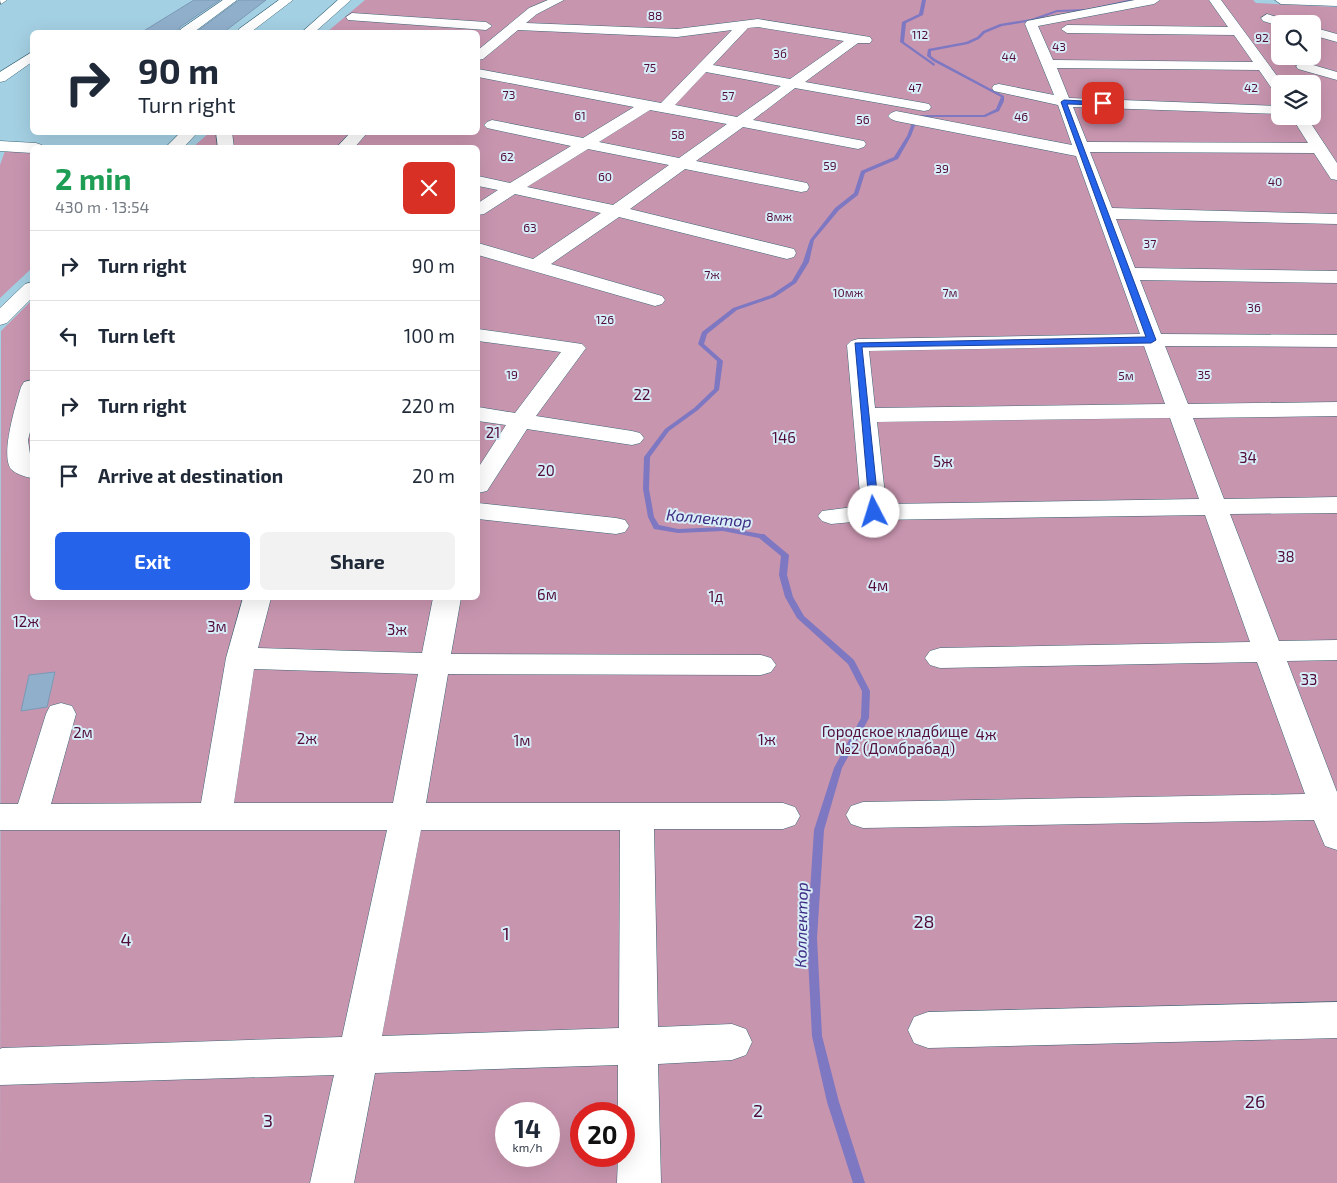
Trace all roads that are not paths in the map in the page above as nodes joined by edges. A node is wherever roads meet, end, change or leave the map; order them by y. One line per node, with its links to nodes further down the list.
1 (232, 0): 20 (street)
2 (286, 0): 21 (street)
3 (345, 0): 22 (street)
4 (533, 0): 11 (street)
5 (558, 0): 16 (street)
6 (1154, 0): 19 (street)
7 (1215, 0): 23 (street)
8 (1282, 0): 9 (street)
9 (1337, 2)
10 (365, 6): 12 (street)
11 (516, 7)
12 (352, 17): 17 (street); 18 (street)
13 (1266, 18): 14 (street)
14 (1271, 19)
15 (744, 24): 16 (street); 31 (street); 36 (street)
16 (516, 26): 26 (street)
17 (486, 27)
18 (340, 28)
19 (1033, 29): 23 (street); 28 (street)
20 (189, 30)
21 (247, 30)
22 (310, 30)
23 (1238, 31): 29 (street)
24 (1321, 34): 25 (street)
25 (1337, 38)
26 (480, 54)
27 (30, 57): 35 (street)
28 (1048, 64): 29 (street); 39 (street)
29 (1264, 66): 33 (street)
30 (1302, 66): 34 (street)
31 (704, 68): 36 (street); 41 (street)
32 (480, 73): 40 (street)
33 (1271, 76)
34 (1337, 76)
35 (0, 78)
36 (793, 84): 38 (street); 44 (street)
37 (999, 88): 39 (street)
38 (887, 100): 43 (street); 43 (street)
39 (1064, 102): 42 (street); 56 (street)
40 (649, 104): 41 (street); 49 (street)
41 (665, 107): 44 (street)
42 (1271, 110)
43 (925, 114): 56 (street)
44 (742, 121): 50 (street); 57 (street)
45 (492, 125): 49 (street)
46 (1304, 125): 55 (street)
47 (188, 135): 51 (street)
48 (358, 135): 52 (street)
49 (586, 142): 57 (street); 61 (street)
50 (858, 144)
51 (176, 145)
52 (347, 145)
53 (0, 146): 54 (street)
54 (30, 148)
55 (1319, 148): 56 (street); 58 (street)
56 (1080, 150): 64 (street)
57 (684, 162): 60 (street); 63 (street)
58 (1337, 175)
59 (480, 181): 61 (street)
60 (801, 187)
61 (512, 188): 62 (street); 63 (street)
62 (480, 209)
63 (616, 211): 67 (street); 68 (street)
64 (1104, 213): 65 (street); 69 (street)
65 (1337, 219)
66 (480, 250): 68 (street)
67 (787, 253)
68 (537, 265): 72 (street)
69 (1128, 274): 70 (street); 75 (street)
70 (1337, 277)
71 (30, 290): 73 (street)
72 (655, 300)
73 (0, 319)
74 (480, 335): 82 (street)
75 (1151, 340): 76 (street); 79 (street); 81 (street)
76 (1337, 341)
77 (30, 394): 84 (street)
78 (1337, 409): 79 (street)
79 (1180, 412): 81 (street); 87 (street)
80 (480, 414): 82 (street)
81 (865, 415): 89 (street)
82 (521, 420): 83 (street); 85 (street)
83 (632, 438)
84 (30, 470)
85 (480, 483)
86 (1337, 505): 87 (street)
87 (1213, 506): 89 (street); 95 (street)
88 (480, 511): 91 (street)
89 (874, 512): 90 (street)
90 (831, 516)
91 (616, 526)
92 (256, 600): 96 (street)
93 (447, 600): 98 (street)
94 (1337, 650): 95 (street)
95 (1267, 652): 97 (street); 103 (street)
96 (241, 658): 98 (street); 105 (street)
97 (940, 658)
98 (436, 664): 99 (street); 106 (street)
99 (761, 664)
100 (61, 714): 104 (street)
101 (863, 815): 103 (street)
102 (783, 816): 107 (street)
103 (1333, 816)
104 (16, 817): 105 (street)
105 (214, 817): 106 (street)
106 (407, 817): 107 (street); 112 (street)
107 (637, 817): 111 (street)
108 (1337, 1020): 109 (street)
109 (928, 1030)
110 (732, 1042): 111 (street)
111 (639, 1046): 112 (street); 115 (street)
112 (359, 1056): 113 (street); 114 (street)
113 (2, 1067)
114 (332, 1183)
115 (639, 1183)

